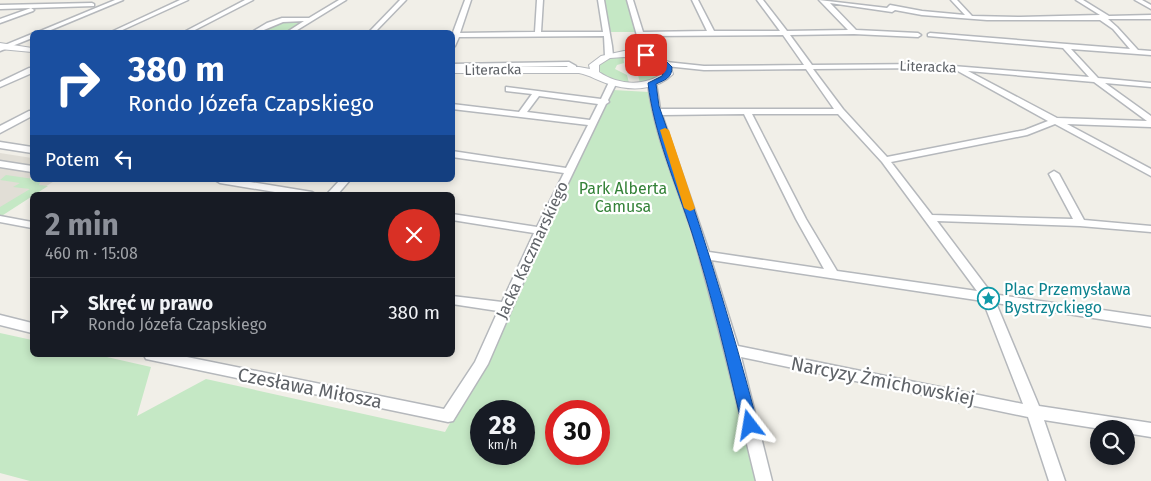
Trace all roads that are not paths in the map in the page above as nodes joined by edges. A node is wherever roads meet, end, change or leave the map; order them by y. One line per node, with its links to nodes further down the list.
1 (11, 0): 19 (street)
2 (57, 0): 20 (street)
3 (120, 0): 29 (street)
4 (185, 0): 30 (street)
5 (250, 0): 31 (street)
6 (343, 0): 27 (street)
7 (403, 0): 34 (street)
8 (468, 0): 40 (street)
9 (540, 0): 41 (street)
10 (601, 0): 37 (street)
11 (630, 0): 38 (street)
12 (695, 0): 39 (street)
13 (760, 0): 36 (street)
14 (823, 0): 23 (street); 35 (street)
15 (885, 0): 23 (street)
16 (954, 0): 24 (street)
17 (1078, 0): 25 (street)
18 (1138, 0): 22 (street)
19 (0, 6): 20 (street)
20 (40, 6): 21 (street); 28 (street)
21 (92, 6)
22 (1151, 7)
23 (891, 8): 24 (street)
24 (970, 17): 25 (street)
25 (1104, 17): 26 (street); 49 (street)
26 (1151, 17)
27 (311, 20): 32 (street); 33 (street)
28 (0, 21)
29 (46, 30)
30 (118, 30)
31 (191, 30)
32 (258, 30)
33 (294, 30)
34 (374, 30)
35 (854, 32): 36 (street); 42 (street)
36 (784, 33): 39 (street); 54 (street)
37 (607, 34): 41 (street); 52 (street)
38 (639, 34): 39 (street); 51 (street)
39 (712, 34)
40 (457, 35): 41 (street); 45 (street)
41 (538, 35)
42 (918, 35)
43 (930, 35): 46 (street)
44 (30, 37): 47 (street)
45 (455, 39)
46 (1066, 46): 49 (street); 62 (street)
47 (2, 47): 48 (street)
48 (30, 50)
49 (1136, 52): 50 (street)
50 (1151, 53)
51 (646, 55): 52 (street); 58 (street)
52 (609, 56): 57 (street)
53 (455, 66): 55 (street)
54 (808, 67): 56 (street, Literacka); 58 (street, Literacka); 72 (street)
55 (573, 68): 57 (street, Literacka); 60 (street, Literacka)
56 (958, 68): 62 (street, Literacka); 76 (street)
57 (595, 69): 60 (street, Literacka); 63 (street)
58 (667, 69): 64 (street)
59 (455, 70): 60 (street, Literacka)
60 (534, 70)
61 (30, 71): 65 (street)
62 (1095, 79): 66 (street, Literacka); 77 (street)
63 (613, 82): 64 (street); 69 (street, Jacka Kaczmarskiego)
64 (652, 83): 71 (street)
65 (0, 85)
66 (1151, 85)
67 (508, 89): 68 (street)
68 (537, 92): 69 (street); 75 (street)
69 (605, 102): 78 (street, Jacka Kaczmarskiego)
70 (455, 106): 75 (street)
71 (657, 109): 73 (street); 100 (street)
72 (840, 110): 73 (street); 83 (street)
73 (747, 112): 101 (street)
74 (30, 114): 79 (street)
75 (522, 114): 78 (street)
76 (1056, 121): 77 (street); 83 (street); 87 (street)
77 (1151, 122)
78 (594, 123): 86 (street, Jacka Kaczmarskiego)
79 (0, 130)
80 (0, 145): 81 (street)
81 (30, 150)
82 (455, 154): 86 (street)
83 (885, 160): 94 (street)
84 (0, 164): 85 (street)
85 (30, 169)
86 (569, 171): 99 (street, Jacka Kaczmarskiego)
87 (1151, 173)
88 (1054, 174): 96 (street)
89 (232, 182): 91 (street)
90 (343, 182): 92 (street)
91 (294, 192)
92 (334, 192)
93 (455, 217): 99 (street)
94 (930, 218): 96 (street); 102 (street)
95 (0, 219): 97 (street)
96 (1080, 222): 98 (street)
97 (30, 224)
98 (1151, 229)
99 (541, 231): 104 (street, Jacka Kaczmarskiego)
100 (704, 254): 101 (street); 108 (street)
101 (833, 274): 102 (street)
102 (988, 298): 106 (street); 110 (street)
103 (455, 300): 104 (street)
104 (505, 307): 111 (street, Jacka Kaczmarskiego)
105 (0, 320): 107 (street)
106 (1151, 322)
107 (30, 328)
108 (732, 350): 110 (street, Narcyzy Żmichowskiej); 113 (street)
109 (175, 357): 111 (street, Czesława Miłosza)
110 (1034, 412): 112 (street, Narcyzy Żmichowskiej); 114 (street)
111 (448, 416)
112 (1151, 430)
113 (764, 481)
114 (1057, 481)

